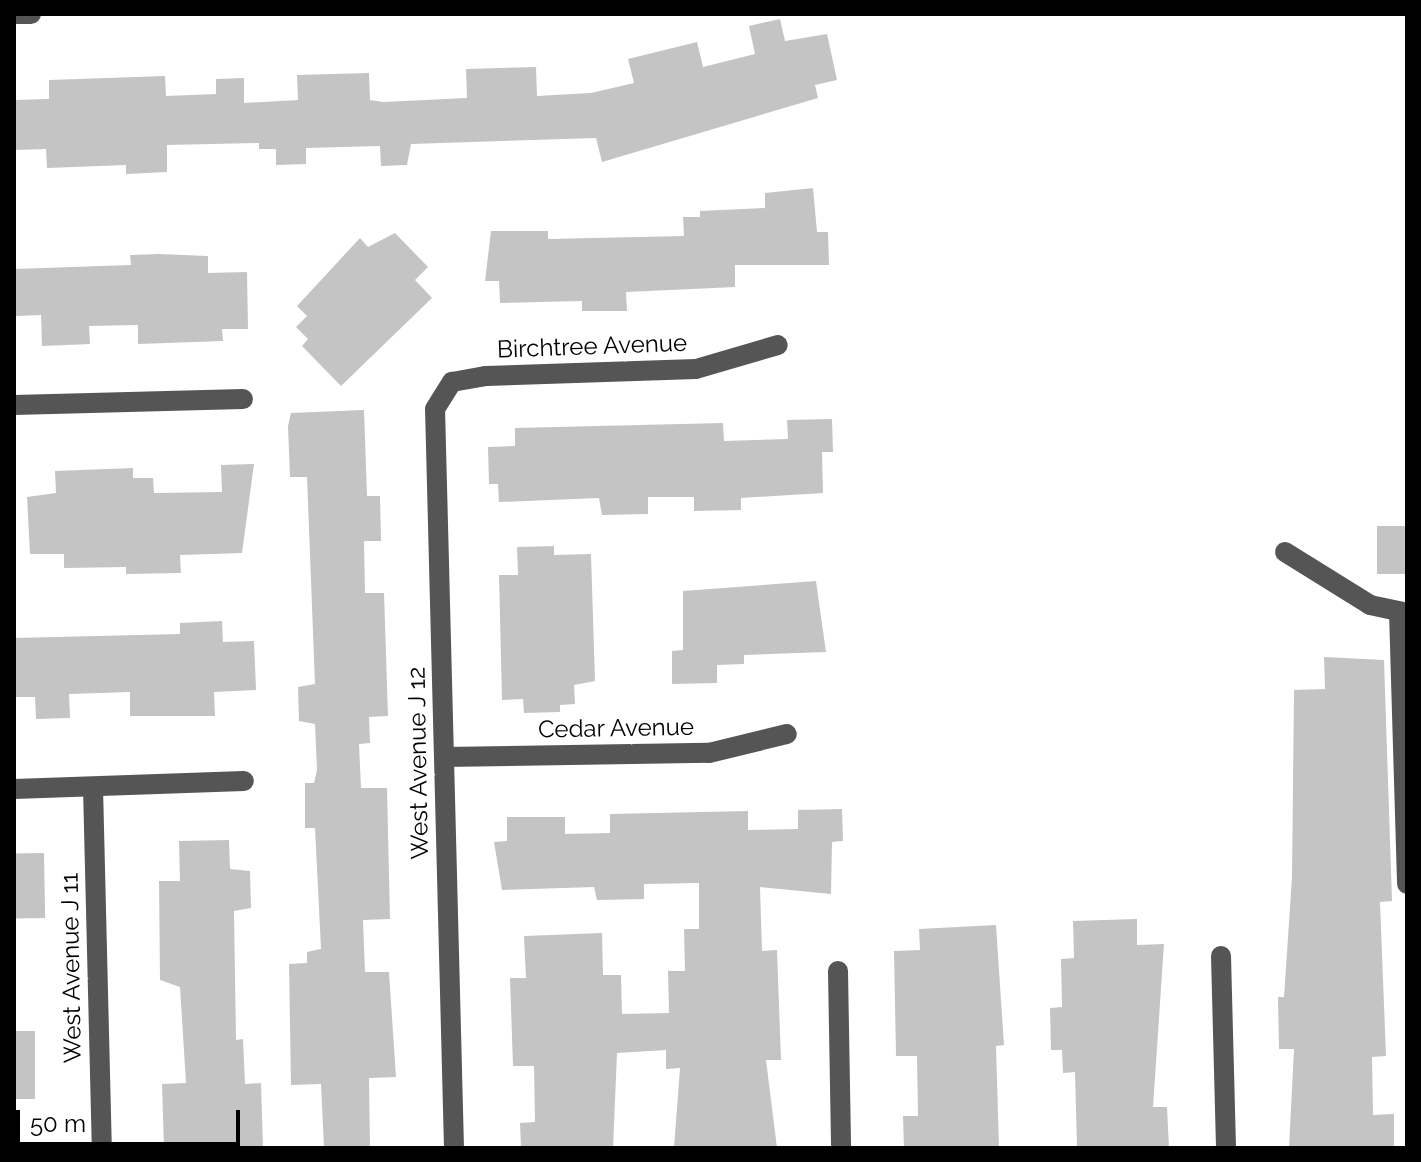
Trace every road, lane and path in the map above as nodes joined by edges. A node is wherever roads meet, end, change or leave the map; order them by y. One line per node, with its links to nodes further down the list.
1 (14, 14): 2 (street)
2 (31, 14)
3 (778, 345): 4 (street, Birchtree Avenue)
4 (452, 382): 10 (street, West Avenue J 12)
5 (243, 399): 6 (street)
6 (14, 405)
7 (1285, 552): 8 (street)
8 (1403, 612): 14 (street)
9 (787, 734): 10 (street, Cedar Avenue)
10 (444, 757): 18 (street, West Avenue J 12)
11 (244, 781): 12 (street)
12 (93, 787): 13 (street); 17 (street, West Avenue J 11)
13 (14, 789)
14 (1407, 884)
15 (1221, 956): 20 (street)
16 (838, 971): 19 (street)
17 (102, 1148)
18 (454, 1148)
19 (841, 1148)
20 (1226, 1148)

